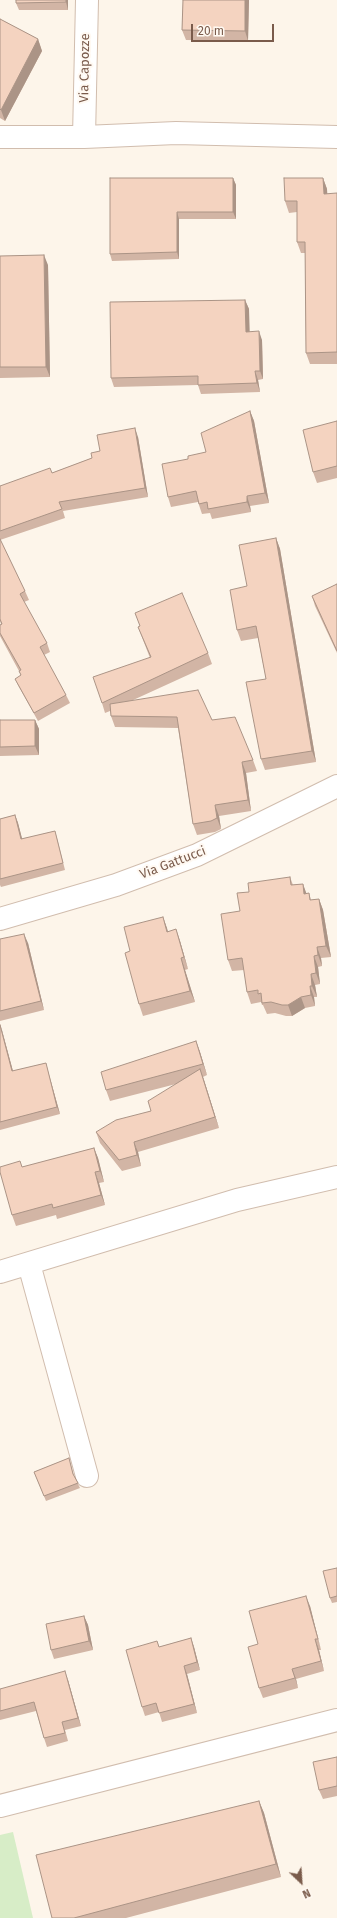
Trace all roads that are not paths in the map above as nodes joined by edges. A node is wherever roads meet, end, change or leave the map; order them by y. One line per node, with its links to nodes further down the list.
1 (87, 0): 3 (street, Via Capozze)
2 (0, 137): 3 (street)
3 (84, 137): 4 (street)
4 (337, 137)
5 (337, 786): 6 (street, Via Gattucci)
6 (0, 919)
7 (337, 1177): 8 (street)
8 (29, 1264): 9 (street); 10 (street)
9 (0, 1272)
10 (87, 1476)
11 (337, 1720): 12 (street)
12 (0, 1806)

